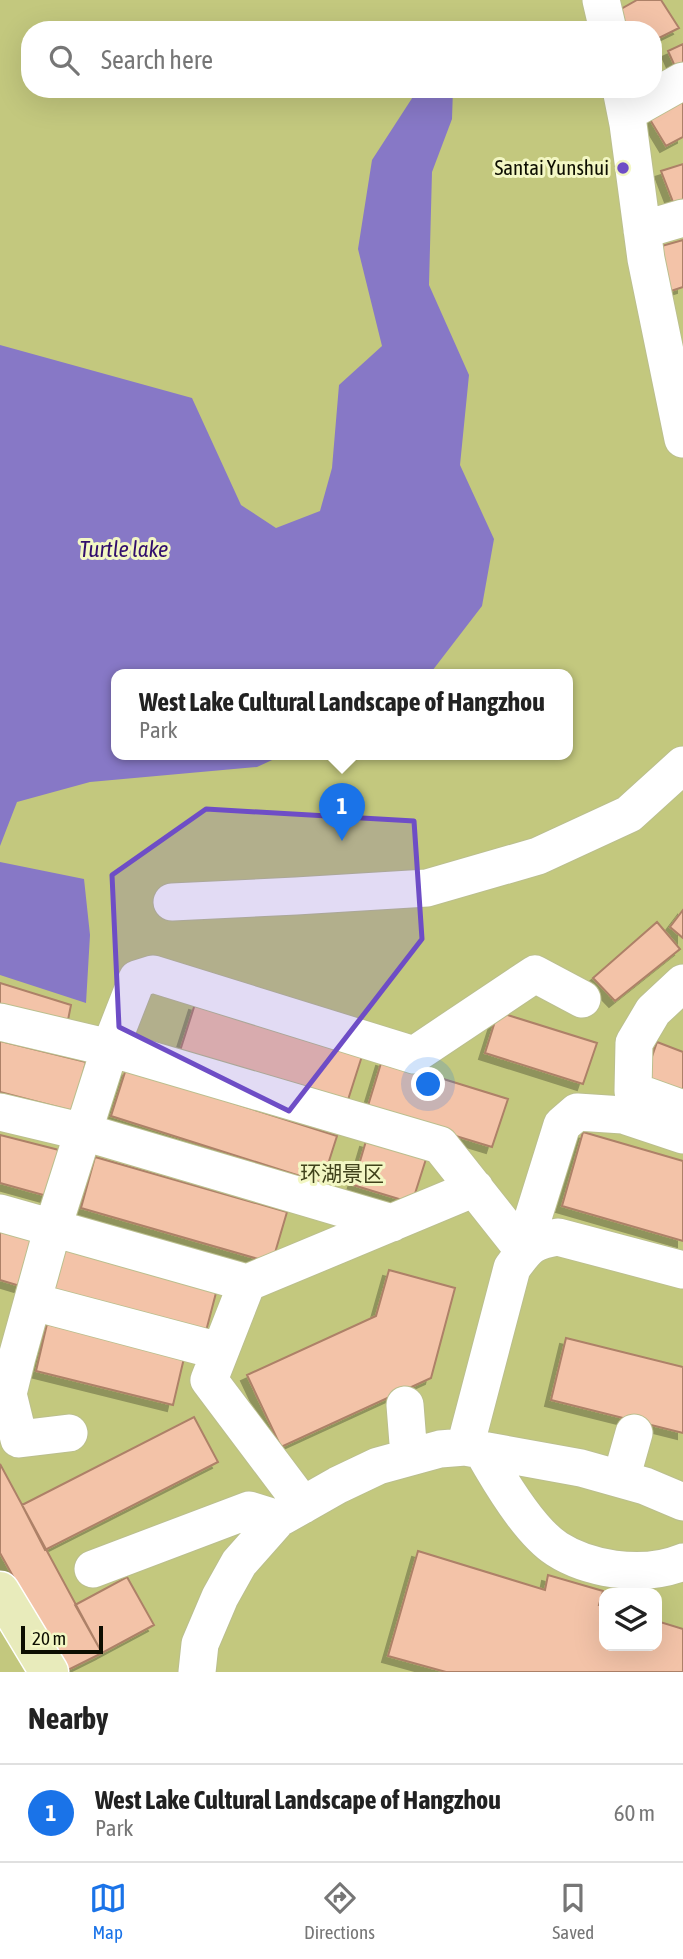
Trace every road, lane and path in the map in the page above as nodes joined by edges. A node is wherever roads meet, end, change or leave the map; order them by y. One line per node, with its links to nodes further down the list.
1 (601, 0): 2 (street)
2 (606, 21)
3 (683, 81): 4 (street)
4 (662, 88)
5 (623, 101): 7 (street)
6 (683, 219): 7 (street)
7 (642, 230): 8 (street)
8 (670, 305): 9 (street)
9 (676, 366): 10 (street)
10 (683, 439)
11 (683, 765): 12 (street)
12 (172, 902)
13 (683, 983): 17 (street)
14 (582, 999): 16 (street)
15 (0, 1022): 16 (street)
16 (110, 1048): 19 (street); 21 (street)
17 (683, 1110)
18 (0, 1112): 19 (street)
19 (84, 1132): 23 (street); 24 (street)
20 (683, 1135): 25 (street)
21 (475, 1188): 23 (street); 25 (street)
22 (0, 1213): 24 (street)
23 (391, 1223): 27 (street)
24 (53, 1227): 27 (street); 28 (street)
25 (531, 1246): 26 (street); 33 (street)
26 (683, 1270)
27 (247, 1283): 29 (street)
28 (34, 1302): 29 (street); 31 (street)
29 (219, 1351): 37 (street)
30 (405, 1405): 34 (street)
31 (69, 1433)
32 (634, 1433): 35 (street)
33 (474, 1449): 34 (street); 35 (street); 38 (street)
34 (409, 1456): 37 (street)
35 (621, 1479): 36 (street)
36 (683, 1502)
37 (290, 1512): 39 (street); 42 (street)
38 (683, 1562)
39 (93, 1569)
40 (0, 1591): 41 (main road)
41 (49, 1672)
42 (197, 1672)

